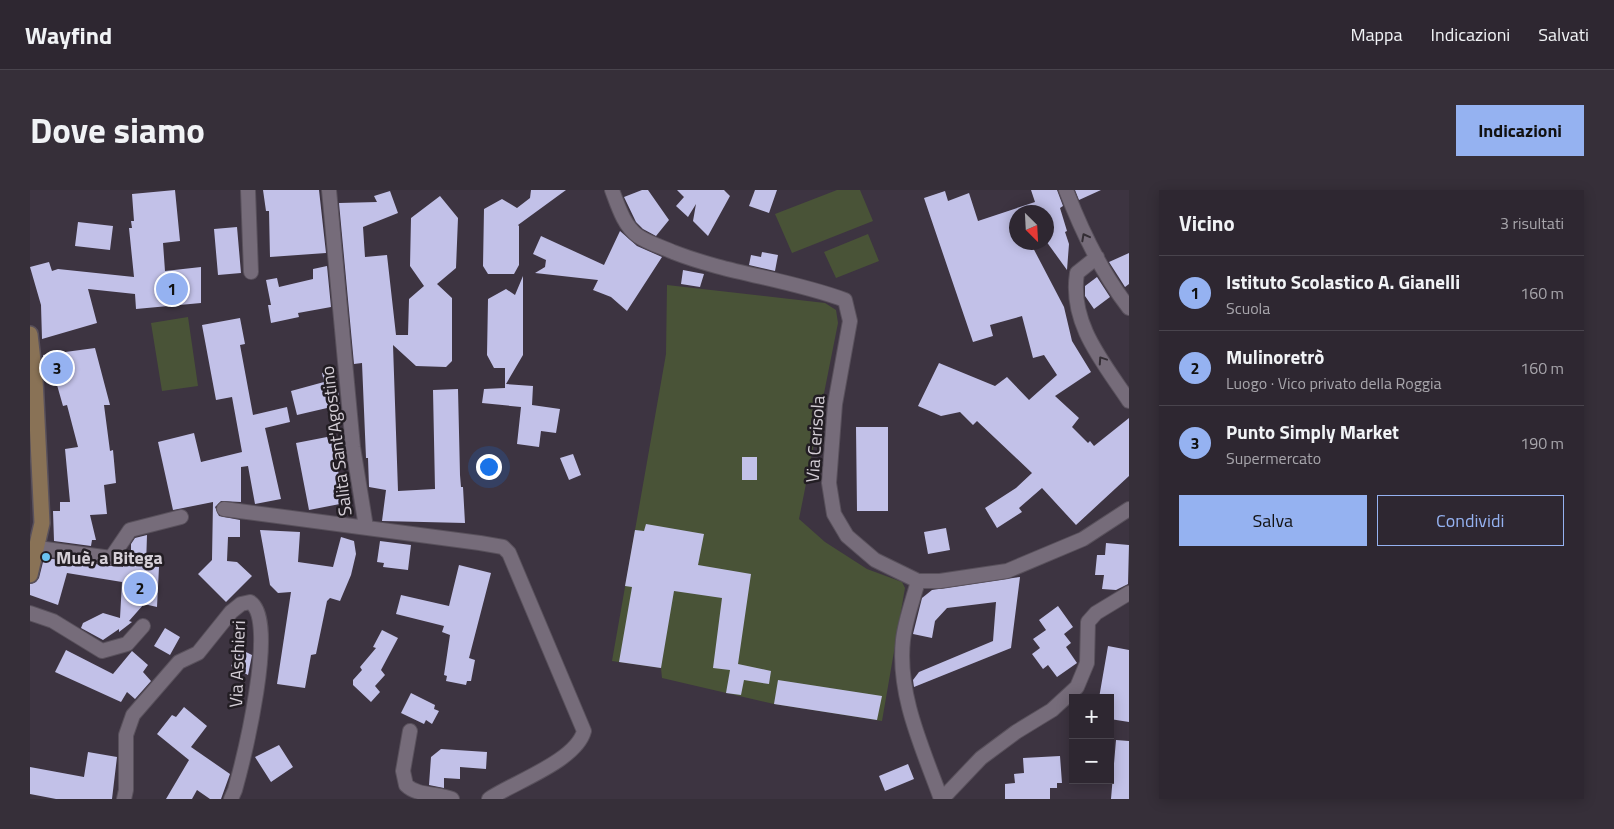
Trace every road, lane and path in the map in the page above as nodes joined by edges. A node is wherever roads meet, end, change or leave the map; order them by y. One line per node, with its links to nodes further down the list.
1 (248, 190): 6 (street)
2 (329, 190): 13 (street, Salita Sant'Agostino)
3 (612, 190): 16 (street, Via Cerisola)
4 (1066, 190): 5 (street, one-way to 4)
5 (1096, 258): 7 (street); 9 (street, one-way to 5)
6 (251, 272)
7 (1129, 308)
8 (30, 334): 14 (street)
9 (1129, 401)
10 (224, 508): 13 (street)
11 (1129, 508): 16 (street, Via Cerisola)
12 (181, 517): 14 (street)
13 (366, 527): 24 (street, Salita Sant'Agostino)
14 (38, 548): 15 (street)
15 (30, 575)
16 (918, 581): 25 (street)
17 (1129, 593): 25 (street)
18 (30, 613): 19 (street)
19 (143, 626)
20 (410, 731): 23 (street)
21 (124, 799): 22 (street, Via Aschieri)
22 (231, 799)
23 (452, 799)
24 (489, 799)
25 (942, 799)

